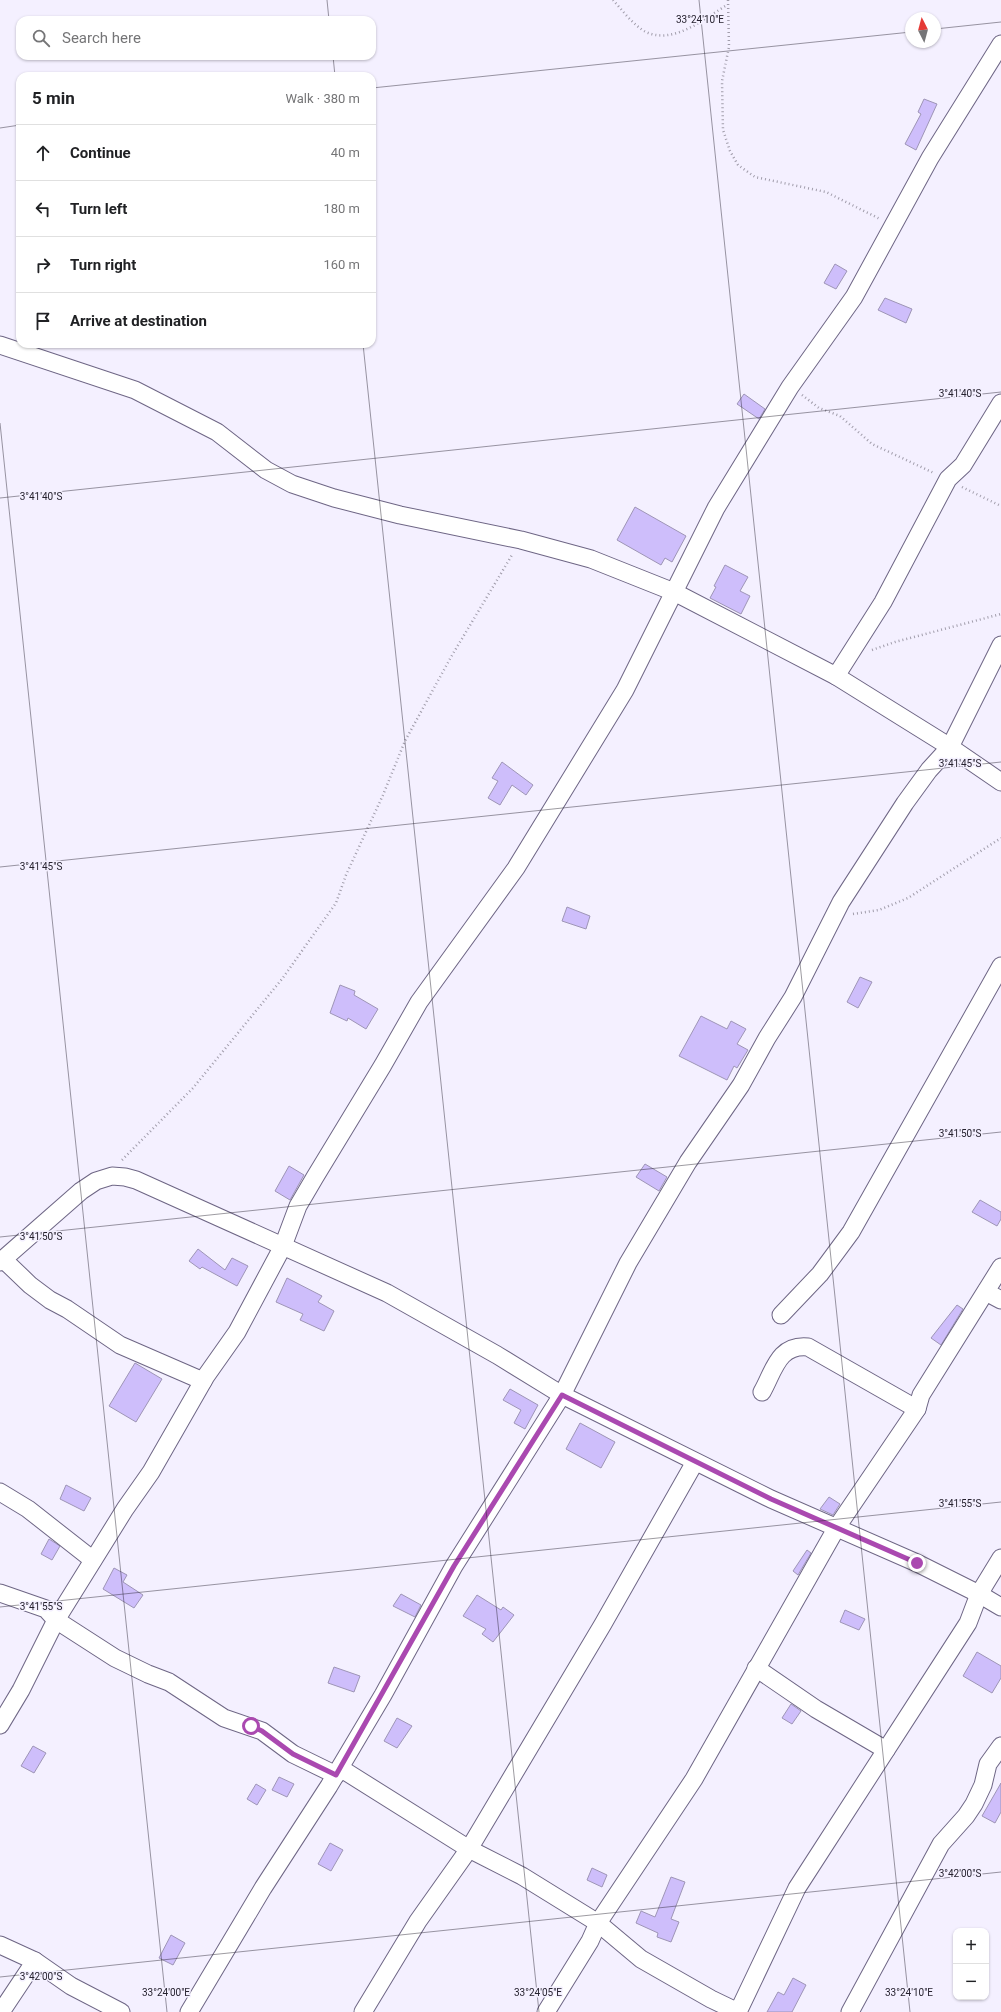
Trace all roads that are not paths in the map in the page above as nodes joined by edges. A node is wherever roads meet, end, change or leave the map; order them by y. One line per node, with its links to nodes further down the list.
1 (1001, 44): 4 (street)
2 (0, 345): 4 (street)
3 (1001, 403): 6 (street)
4 (674, 592): 6 (street); 10 (street)
5 (1001, 645): 7 (street)
6 (836, 676): 7 (street)
7 (950, 747): 8 (street); 18 (street)
8 (1001, 782)
9 (1001, 966): 15 (street)
10 (284, 1246): 11 (street); 16 (street); 18 (street)
11 (1, 1261): 16 (street)
12 (1001, 1267): 13 (street)
13 (986, 1292): 14 (street); 19 (street)
14 (1001, 1300)
15 (781, 1315)
16 (203, 1381): 24 (street)
17 (762, 1392): 19 (street)
18 (562, 1395): 20 (street); 33 (street)
19 (917, 1409): 22 (street)
20 (695, 1462): 22 (street); 34 (street)
21 (0, 1492): 24 (street)
22 (837, 1527): 26 (street); 29 (street)
23 (1001, 1558): 26 (street)
24 (93, 1560): 28 (street)
25 (0, 1592): 28 (street)
26 (979, 1594): 27 (street); 32 (street)
27 (1001, 1607)
28 (56, 1620): 30 (street); 33 (street)
29 (756, 1668): 32 (street); 35 (street)
30 (0, 1726)
31 (1001, 1746): 44 (street)
32 (886, 1750): 43 (street)
33 (338, 1771): 34 (street); 40 (street)
34 (469, 1849): 35 (street); 41 (street)
35 (598, 1923): 42 (street); 43 (street)
36 (0, 1945): 37 (street)
37 (35, 1961): 38 (street); 39 (street)
38 (0, 2012)
39 (121, 2012)
40 (189, 2012)
41 (363, 2012)
42 (546, 2012)
43 (738, 2012)
44 (850, 2012)

